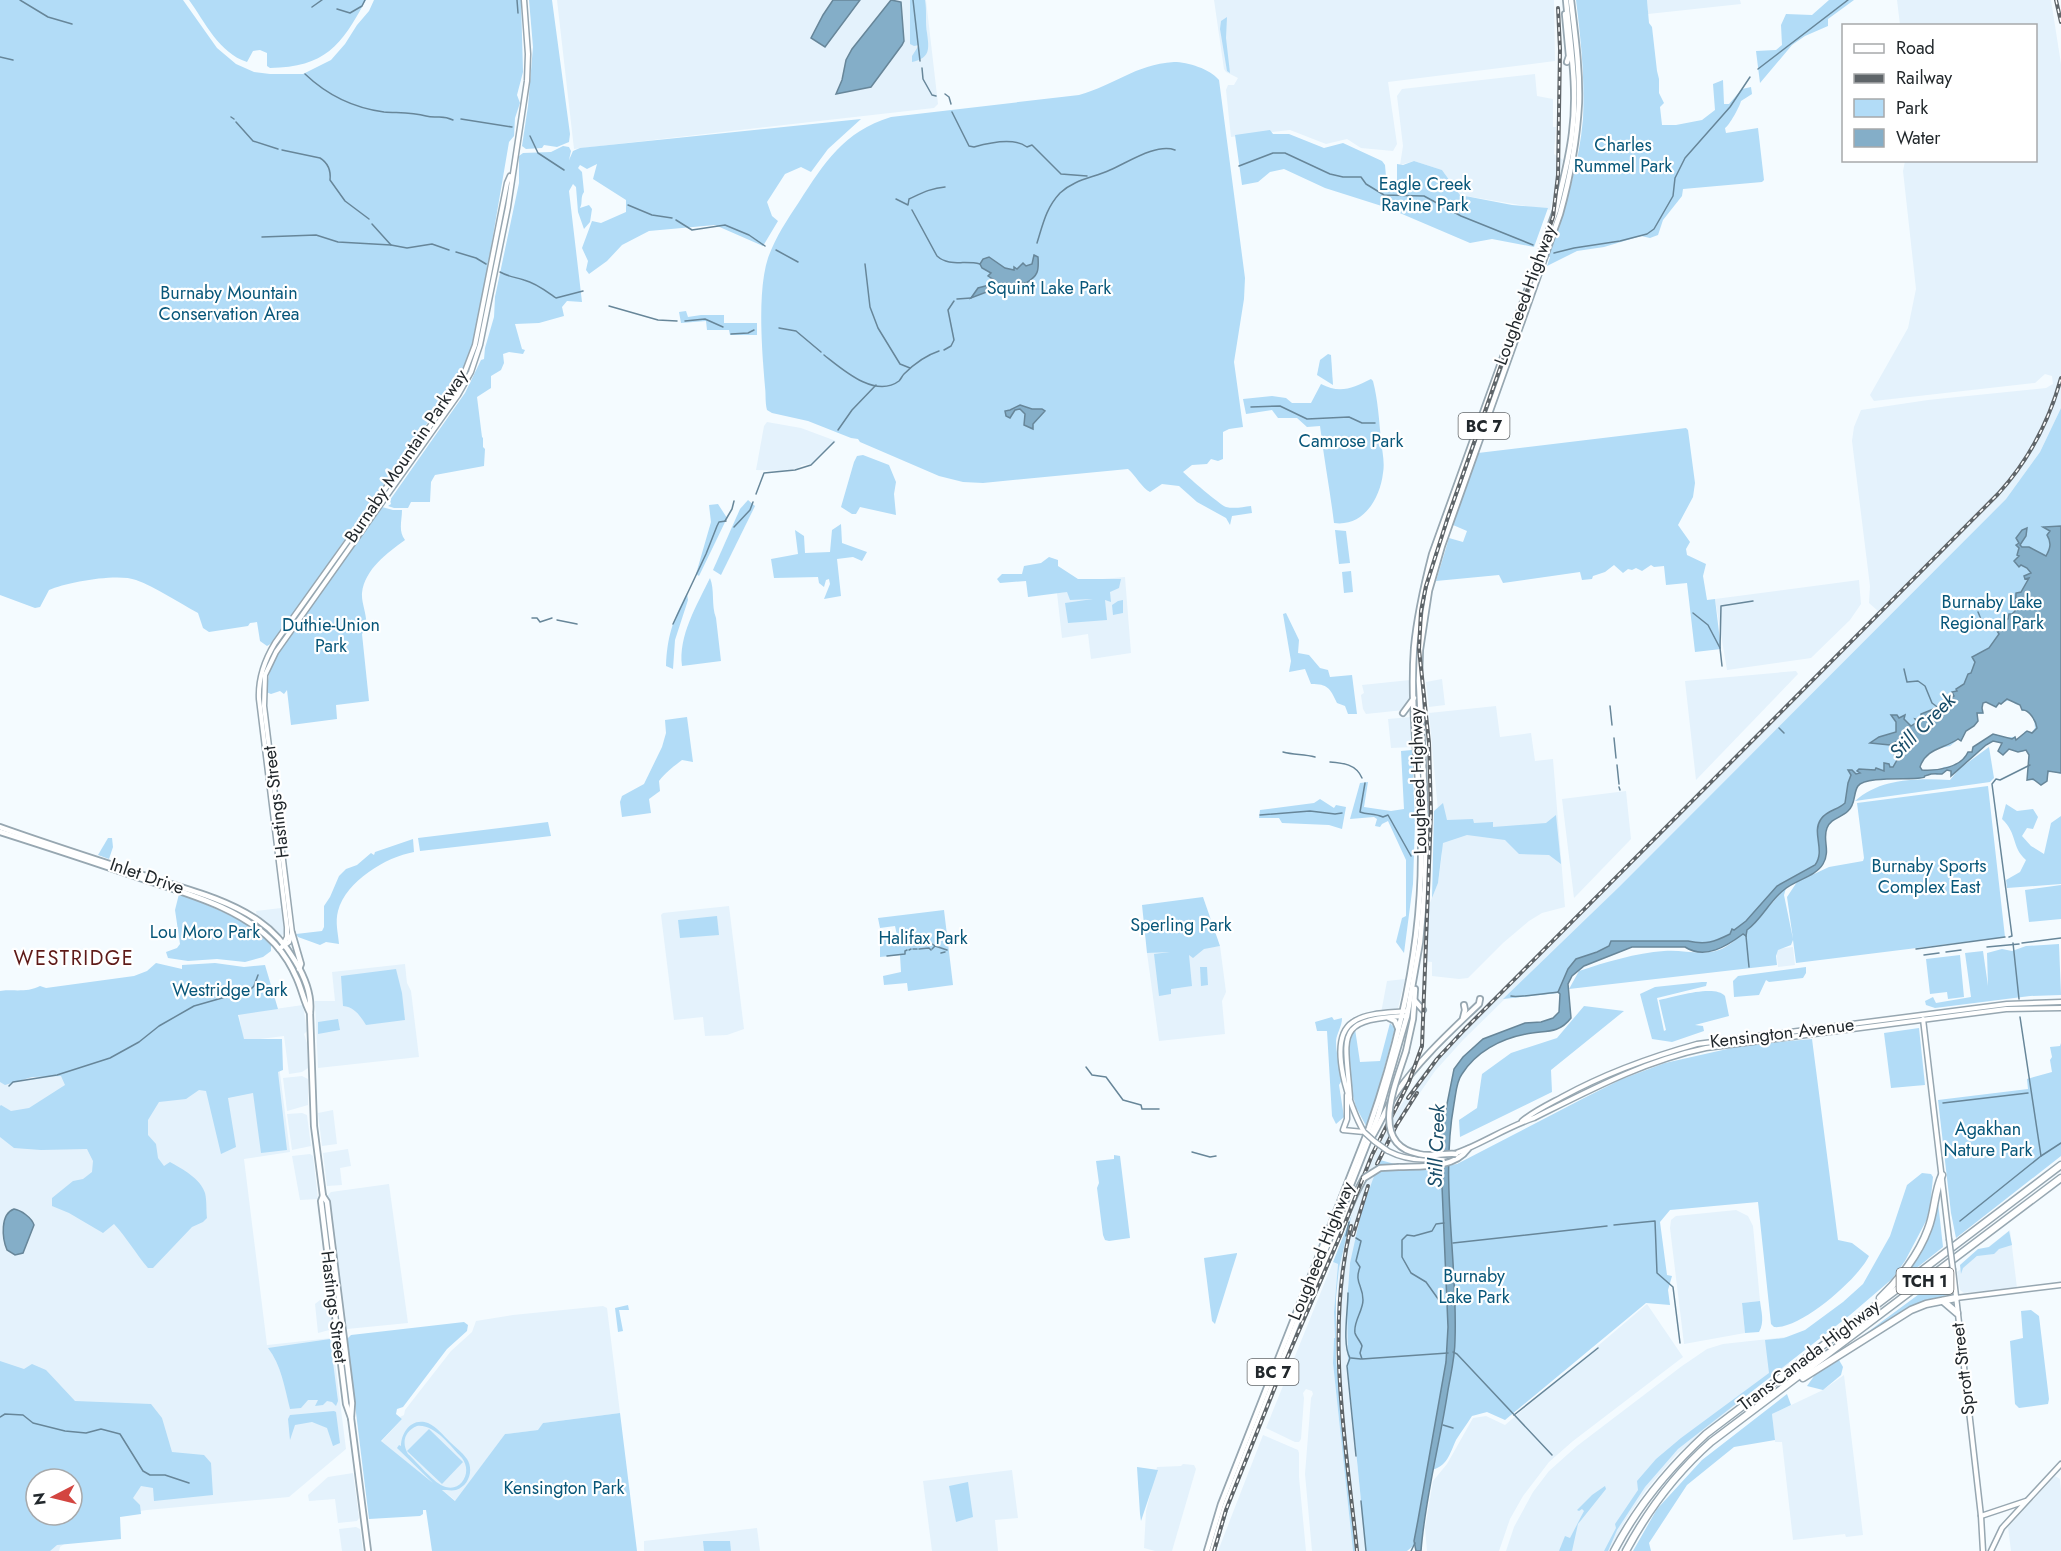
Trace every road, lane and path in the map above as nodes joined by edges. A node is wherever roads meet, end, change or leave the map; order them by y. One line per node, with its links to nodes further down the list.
1 (524, 0): 6 (main road, Burnaby Mountain Parkway)
2 (1566, 0): 4 (main road, Lougheed Highway / BC 7)
3 (1571, 0): 16 (main road, Lougheed Highway / BC 7)
4 (1567, 8): 5 (main road); 10 (main road, Lougheed Highway / BC 7)
5 (1567, 62)
6 (511, 173): 7 (main road, Burnaby Mountain Parkway); 8 (main road, Burnaby Mountain Parkway)
7 (270, 650): 8 (main road); 9 (main road, Burnaby Mountain Parkway)
8 (273, 656): 13 (main road, Hastings Street)
9 (259, 682): 14 (main road, Hastings Street)
10 (1414, 698): 11 (main road); 25 (main road, Lougheed Highway / BC 7)
11 (1403, 713)
12 (0, 830): 14 (main road, Inlet Drive)
13 (292, 933): 14 (main road); 15 (main road)
14 (281, 947): 15 (main road, Hastings Street); 24 (main road, Hastings Street)
15 (299, 969): 24 (main road, Hastings Street)
16 (1415, 979): 18 (main road); 25 (main road, Lougheed Highway / BC 7)
17 (1480, 999): 27 (main road)
18 (1415, 1000): 23 (main road); 36 (main road, bridge)
19 (2061, 1002): 20 (main road, Kensington Avenue)
20 (2024, 1006): 22 (main road, Kensington Avenue); 28 (main road, Kensington Avenue)
21 (1465, 1007): 27 (main road)
22 (2061, 1008)
23 (1423, 1010)
24 (310, 1013): 51 (main road, Hastings Street)
25 (1405, 1014): 26 (main road); 29 (main road); 30 (main road, Lougheed Highway / BC 7); 35 (main road, Lougheed Highway / BC 7)
26 (1389, 1018): 29 (main road); 30 (main road)
27 (1463, 1018): 35 (main road)
28 (1923, 1018): 34 (main road, Kensington Avenue); 38 (main road, Sprott Street)
29 (1352, 1026): 31 (main road, Kensington Avenue); 32 (main road, Kensington Avenue)
30 (1398, 1028): 52 (main road, Lougheed Highway / BC 7)
31 (1347, 1094): 32 (main road, Kensington Avenue); 33 (main road)
32 (1350, 1101): 33 (main road, Kensington Avenue)
33 (1363, 1131): 36 (main road, Kensington Avenue, bridge)
34 (1468, 1149): 36 (main road, Kensington Avenue); 45 (main road, bridge)
35 (1364, 1153): 45 (main road, Lougheed Highway / BC 7)
36 (1456, 1154)
37 (2061, 1165): 43 (highway, Trans-Canada Highway / TCH 1)
38 (1942, 1175): 41 (main road, Sprott Street, bridge); 43 (highway)
39 (2061, 1178): 46 (highway, Trans-Canada Highway / TCH 1)
40 (2061, 1285): 41 (main road)
41 (1956, 1298): 42 (highway); 44 (main road, Sprott Street)
42 (1942, 1301): 44 (highway); 46 (highway)
43 (1868, 1311): 54 (highway, Trans-Canada Highway / TCH 1)
44 (1957, 1313): 49 (main road, Sprott Street)
45 (1296, 1326): 53 (main road, Lougheed Highway / BC 7)
46 (1788, 1385): 55 (highway, Trans-Canada Highway / TCH 1)
47 (2061, 1464): 48 (main road)
48 (2028, 1500): 49 (main road); 57 (main road)
49 (1981, 1516): 50 (main road, Sprott Street)
50 (1984, 1544): 56 (main road, Sprott Street); 57 (main road, Sprott Street)
51 (368, 1551)
52 (1207, 1551)
53 (1212, 1551)
54 (1614, 1551)
55 (1626, 1551)
56 (1983, 1551)
57 (1990, 1551)

